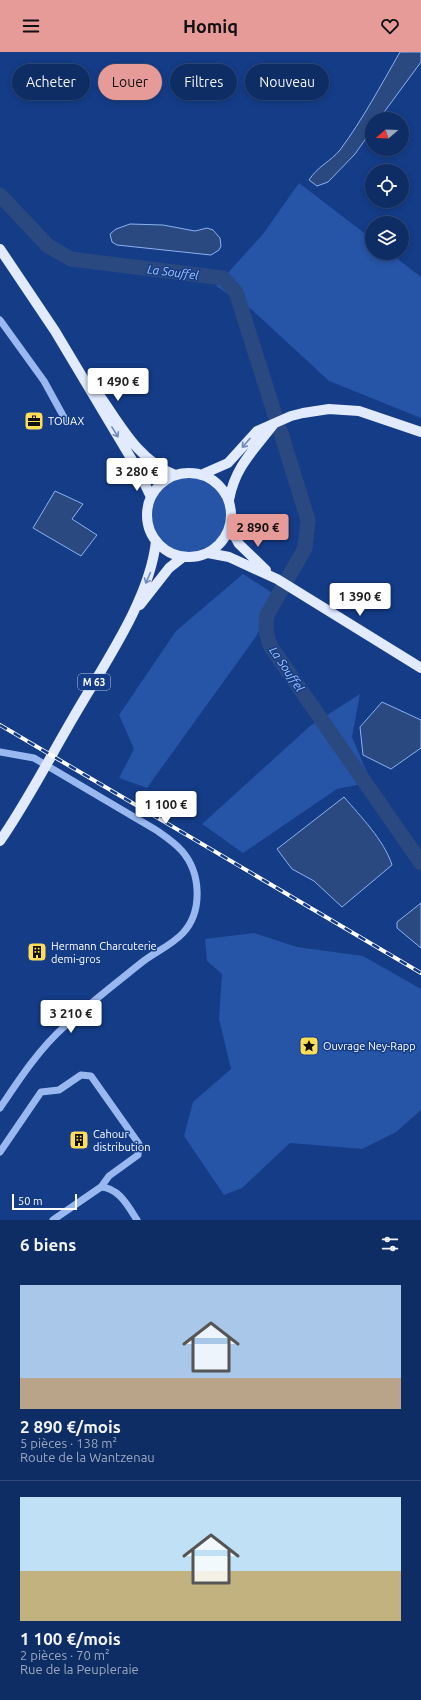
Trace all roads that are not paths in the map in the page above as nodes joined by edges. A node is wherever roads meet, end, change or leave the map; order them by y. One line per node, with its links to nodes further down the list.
1 (0, 249): 3 (main road)
2 (0, 320): 4 (street)
3 (67, 350): 7 (main road); 9 (main road, one-way to 9)
4 (66, 421)
5 (274, 424): 6 (main road); 8 (main road, one-way to 8); 10 (main road)
6 (421, 432)
7 (175, 474): 8 (main road); 9 (main road)
8 (203, 474): 10 (main road)
9 (151, 497): 12 (main road)
10 (229, 500): 11 (main road)
11 (230, 528): 13 (main road); 15 (main road)
12 (156, 540): 14 (main road); 16 (main road, M 63, one-way to 16)
13 (208, 553): 14 (main road); 15 (main road)
14 (183, 557): 16 (main road, M 63)
15 (277, 579): 17 (main road)
16 (128, 621): 19 (main road, M 63)
17 (421, 668)
18 (0, 752): 20 (street)
19 (0, 841)
20 (0, 1108)
21 (0, 1152): 22 (street)
22 (101, 1187): 23 (street); 25 (street)
23 (62, 1217): 24 (street)
24 (54, 1220)
25 (137, 1220)

